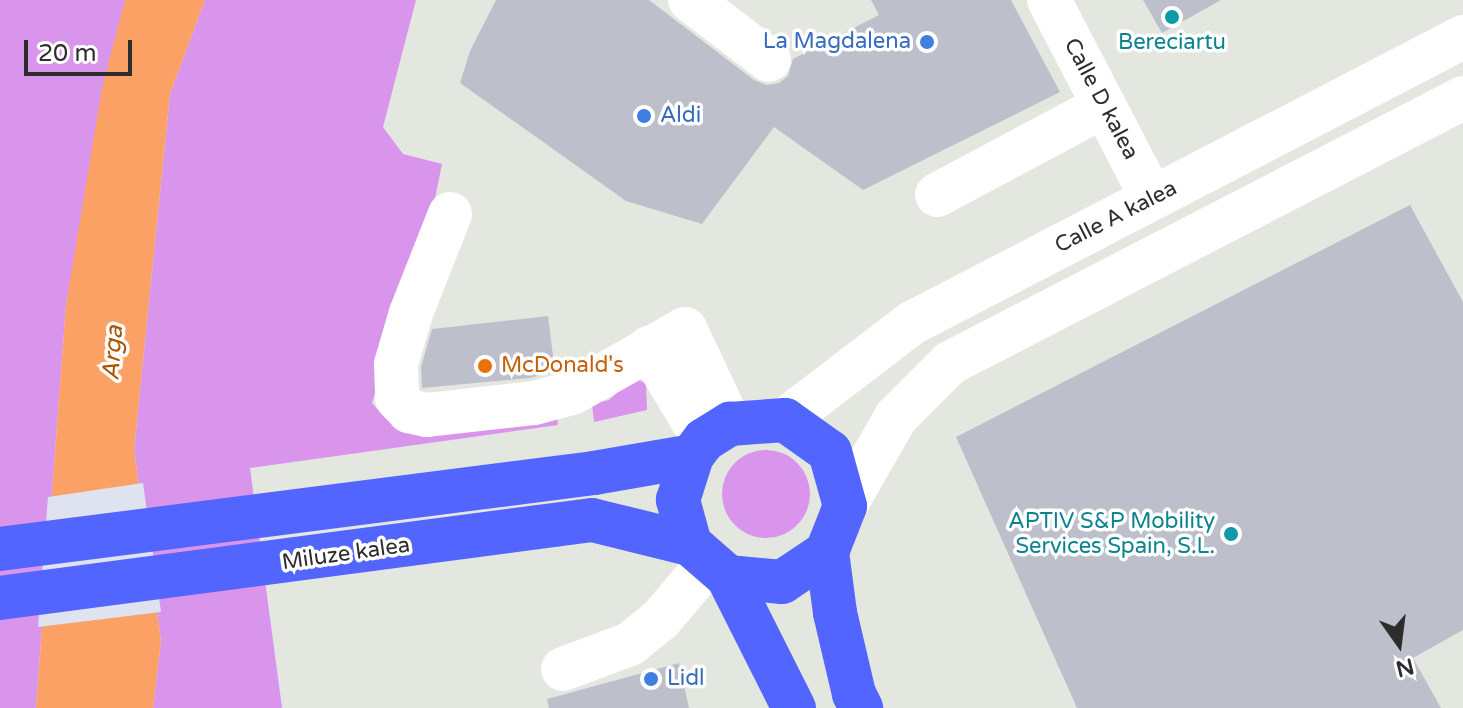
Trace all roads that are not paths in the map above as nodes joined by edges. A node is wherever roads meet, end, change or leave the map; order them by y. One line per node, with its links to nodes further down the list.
1 (690, 0): 4 (street)
2 (1049, 0): 6 (street, Calle D kalea)
3 (1451, 46): 8 (street, Calle A kalea)
4 (769, 60)
5 (1463, 98): 12 (street)
6 (1104, 106): 7 (street); 8 (street, Calle D kalea)
7 (937, 195)
8 (1152, 198): 10 (street, Calle A kalea)
9 (450, 214): 11 (street)
10 (785, 420): 11 (main road); 12 (main road)
11 (709, 440): 13 (main road); 15 (main road)
12 (845, 506): 14 (main road)
13 (0, 549)
14 (827, 552): 15 (main road); 19 (main road)
15 (709, 560): 16 (main road, Miluze kalea); 17 (street); 18 (main road)
16 (0, 598)
17 (563, 669)
18 (794, 708)
19 (861, 708)

